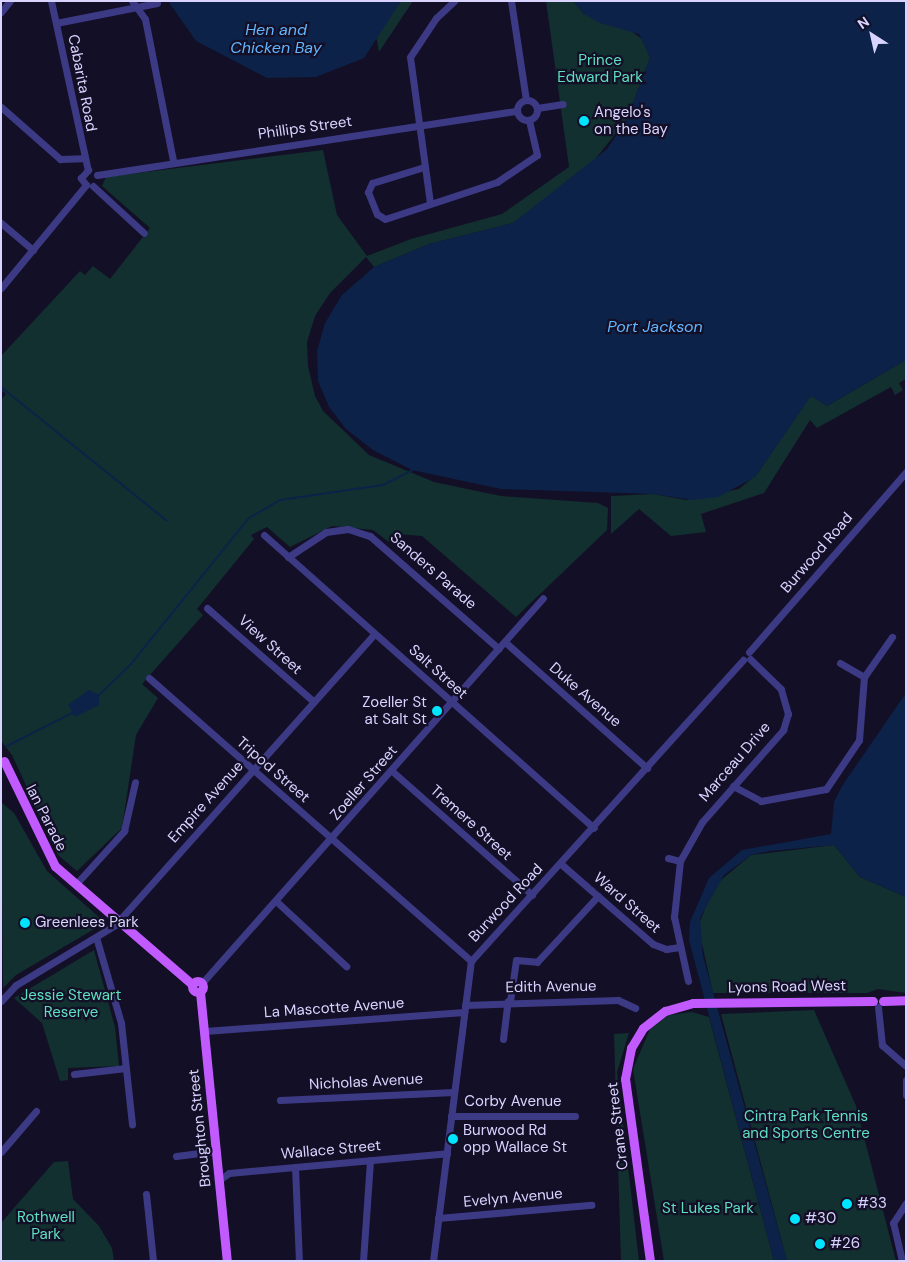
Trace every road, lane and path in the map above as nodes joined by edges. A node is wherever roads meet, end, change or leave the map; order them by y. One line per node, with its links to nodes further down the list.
1 (10, 1): 10 (street)
2 (51, 1): 11 (street, Cabarita Road)
3 (122, 1): 9 (street)
4 (132, 1): 8 (street)
5 (454, 1): 18 (street)
6 (511, 1): 12 (street)
7 (157, 3): 8 (street)
8 (138, 9): 9 (street); 20 (street)
9 (120, 10): 11 (street)
10 (1, 12)
11 (56, 23): 19 (street, Cabarita Road)
12 (526, 100): 15 (street); 16 (street)
13 (563, 104): 15 (street)
14 (1, 107): 19 (street)
15 (537, 108): 17 (street)
16 (517, 111): 17 (street); 18 (street, Phillips Street)
17 (529, 120): 25 (street)
18 (418, 125): 20 (street, Phillips Street); 21 (street)
19 (83, 158): 22 (street, Cabarita Road)
20 (174, 161): 23 (street, Phillips Street)
21 (424, 166): 25 (street); 25 (street)
22 (88, 170): 23 (street); 24 (street)
23 (97, 175): 24 (street)
24 (89, 186): 27 (street); 28 (street)
25 (430, 203)
26 (1, 223): 28 (street)
27 (144, 233)
28 (33, 250): 29 (street)
29 (1, 288)
30 (906, 472): 39 (street, Burwood Road)
31 (264, 536): 32 (street, Salt Street)
32 (288, 557): 35 (street, Salt Street); 38 (street, Sanders Parade)
33 (543, 598): 37 (street, Zoeller Street)
34 (207, 608): 43 (street, View Street)
35 (374, 634): 43 (street, Empire Avenue); 44 (street, Salt Street)
36 (892, 637): 41 (street)
37 (505, 642): 38 (street, Zoeller Street); 47 (street, Duke Avenue)
38 (500, 649): 44 (street, Zoeller Street)
39 (747, 657): 47 (street, Burwood Road); 53 (street, Marceau Drive)
40 (840, 663): 41 (street)
41 (864, 677): 53 (street)
42 (149, 678): 48 (street, Tripod Street)
43 (314, 702): 48 (street, Empire Avenue)
44 (452, 703): 50 (street, Zoeller Street); 54 (street, Salt Street)
45 (1, 751): 46 (main road, Ian Parade)
46 (3, 763): 51 (main road, Ian Parade)
47 (647, 768): 54 (street, Burwood Road)
48 (253, 770): 55 (street, Tripod Street); 63 (street, Empire Avenue)
49 (1, 771): 51 (main road, Ian Parade)
50 (392, 771): 55 (street, Zoeller Street); 60 (street, Tremere Street)
51 (12, 779): 59 (main road, Ian Parade)
52 (135, 782): 59 (street)
53 (733, 786): 57 (street, Marceau Drive)
54 (594, 828): 58 (street, Burwood Road)
55 (332, 840): 62 (street, Zoeller Street); 66 (street, Tripod Street)
56 (668, 858): 57 (street)
57 (680, 862): 65 (street, Marceau Drive)
58 (561, 864): 60 (street, Burwood Road); 61 (street, Ward Street)
59 (76, 884): 63 (main road, Ian Parade)
60 (532, 896): 66 (street, Burwood Road)
61 (598, 896): 65 (street, Ward Street); 72 (street)
62 (276, 901): 67 (street); 69 (street, Zoeller Street)
63 (119, 922): 64 (street, Empire Avenue); 69 (main road, Ian Parade)
64 (96, 937): 71 (street, Empire Avenue); 80 (street)
65 (680, 947): 68 (street, Marceau Drive)
66 (471, 961): 76 (street, Burwood Road)
67 (346, 966)
68 (688, 981)
69 (198, 987): 77 (main road, Broughton Street)
70 (906, 1000): 74 (main road, Lyons Road West)
71 (1, 1001)
72 (509, 1001): 75 (street, Edith Avenue); 76 (street, Edith Avenue); 78 (street)
73 (701, 1002): 74 (main road, Lyons Road West); 101 (main road, Crane Street)
74 (878, 1003): 79 (street)
75 (635, 1008)
76 (465, 1009): 77 (street, La Mascotte Avenue); 83 (street, Burwood Road)
77 (205, 1031): 90 (main road, Broughton Street)
78 (503, 1039)
79 (906, 1066)
80 (126, 1068): 81 (street); 89 (street)
81 (74, 1074)
82 (906, 1080): 84 (street)
83 (454, 1092): 85 (street, Nicholas Avenue); 87 (street, Burwood Road)
84 (906, 1095)
85 (280, 1100)
86 (36, 1111): 91 (street)
87 (451, 1116): 88 (street, Corby Avenue); 92 (street, Burwood Road)
88 (575, 1116)
89 (132, 1124)
90 (216, 1151): 93 (street); 96 (main road, Broughton Street)
91 (1, 1152)
92 (446, 1153): 94 (street, Wallace Street); 100 (street, Burwood Road)
93 (176, 1156)
94 (370, 1160): 95 (street, Wallace Street); 105 (street)
95 (295, 1167): 96 (street, Wallace Street); 104 (street)
96 (220, 1180): 103 (main road, Broughton Street)
97 (146, 1194): 102 (street)
98 (906, 1203): 107 (street)
99 (591, 1204): 100 (street, Evelyn Avenue)
100 (438, 1218): 106 (street, Burwood Road)
101 (651, 1260)
102 (153, 1261)
103 (227, 1261)
104 (299, 1261)
105 (363, 1261)
106 (433, 1261)
107 (902, 1261)

